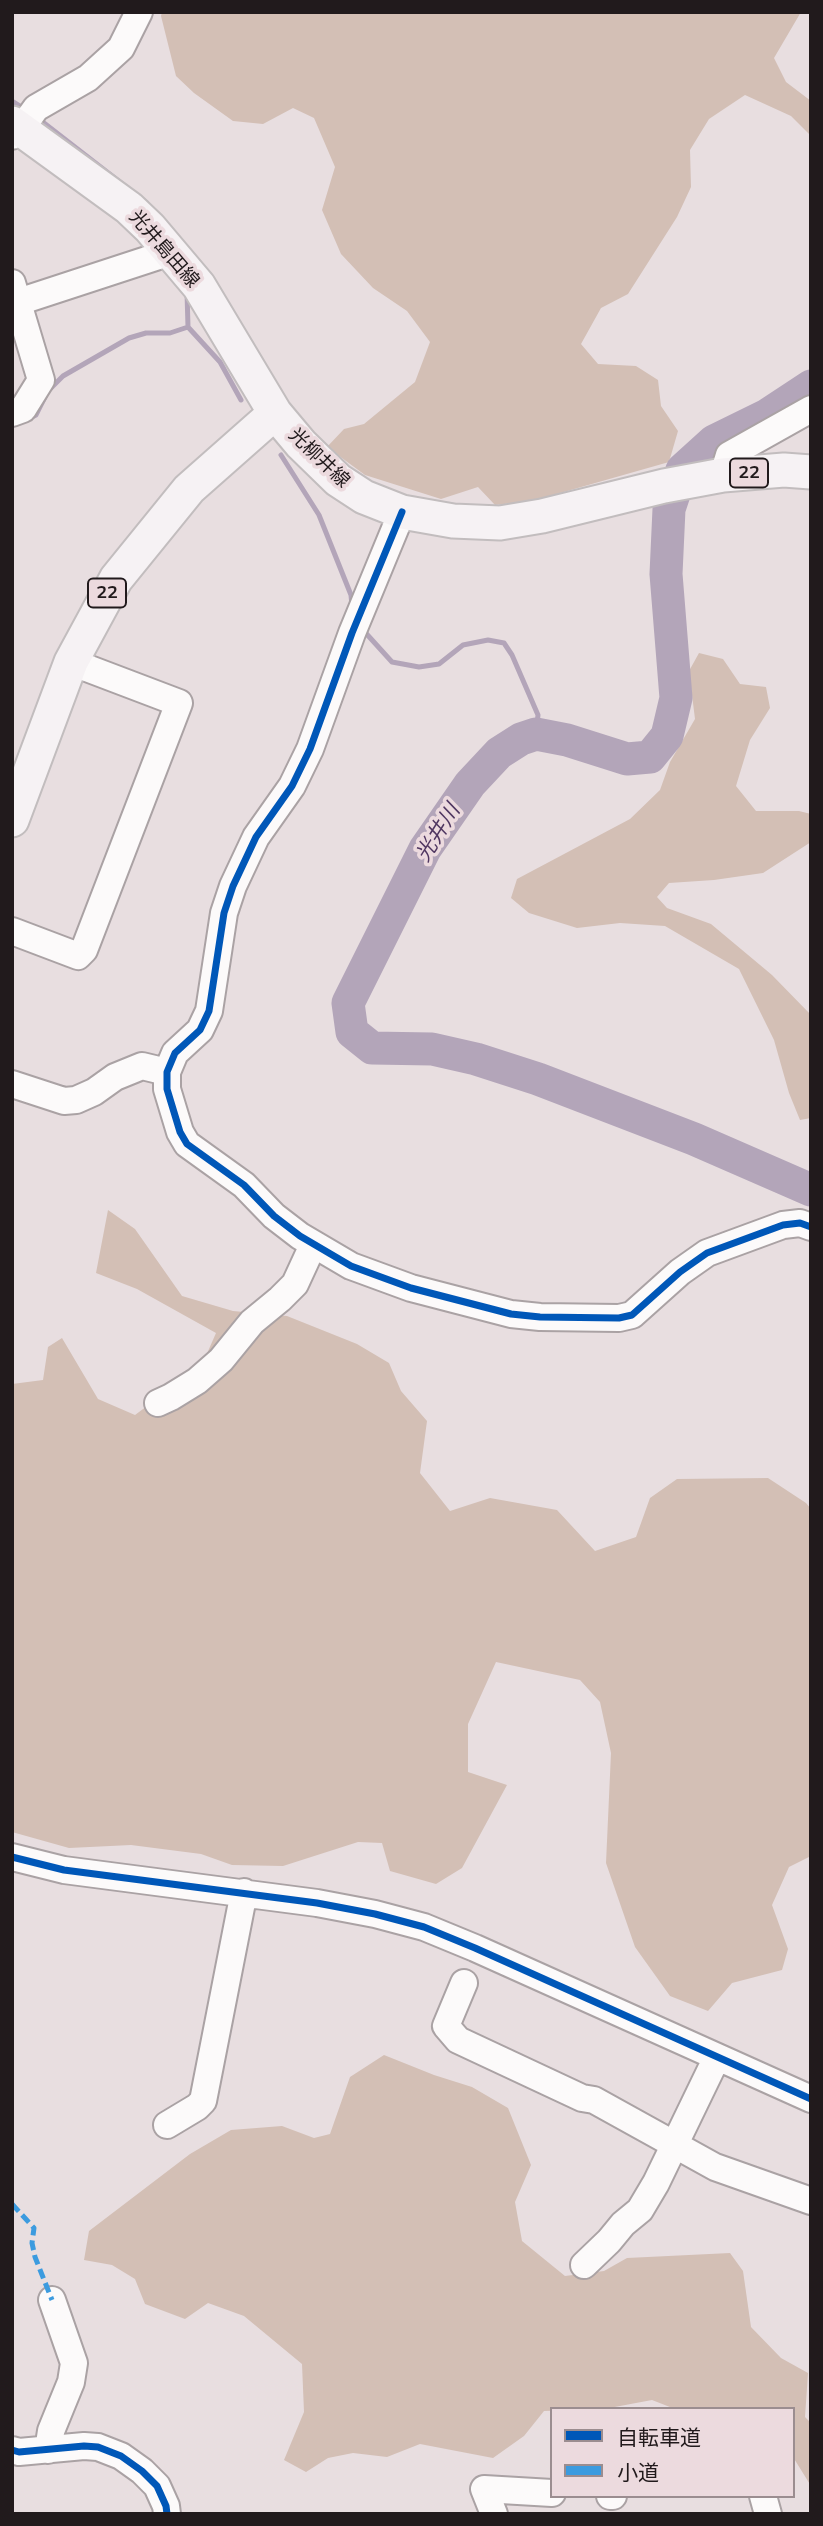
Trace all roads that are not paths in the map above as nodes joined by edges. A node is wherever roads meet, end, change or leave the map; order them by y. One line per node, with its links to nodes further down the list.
1 (139, 12): 2 (street)
2 (15, 130): 3 (main road, 光井島田線)
3 (171, 252): 4 (street); 7 (main road, 光井島田線)
4 (14, 297): 6 (street)
5 (811, 409): 9 (street)
6 (12, 413)
7 (275, 413): 10 (main road, 光柳井線 / 22); 11 (main road, 光柳井線 / 22)
8 (811, 472): 9 (main road, 光柳井線 / 22)
9 (723, 475): 10 (main road, 光柳井線 / 22)
10 (402, 512): 14 (street)
11 (71, 663): 12 (main road, 光柳井線 / 22); 13 (street)
12 (12, 820)
13 (12, 930)
14 (166, 1072): 15 (street); 17 (street)
15 (12, 1084)
16 (811, 1227): 17 (street)
17 (313, 1245): 18 (street)
18 (158, 1403)
19 (12, 1857): 20 (street)
20 (244, 1892): 22 (street); 24 (street)
21 (464, 1983): 25 (street)
22 (717, 2057): 23 (street); 25 (street)
23 (811, 2099)
24 (167, 2125)
25 (674, 2144): 26 (street); 27 (street)
26 (811, 2201)
27 (584, 2265)
28 (52, 2300): 30 (street)
29 (12, 2450): 30 (street)
30 (48, 2450): 32 (street)
31 (550, 2493): 33 (street)
32 (167, 2514)
33 (494, 2514)

